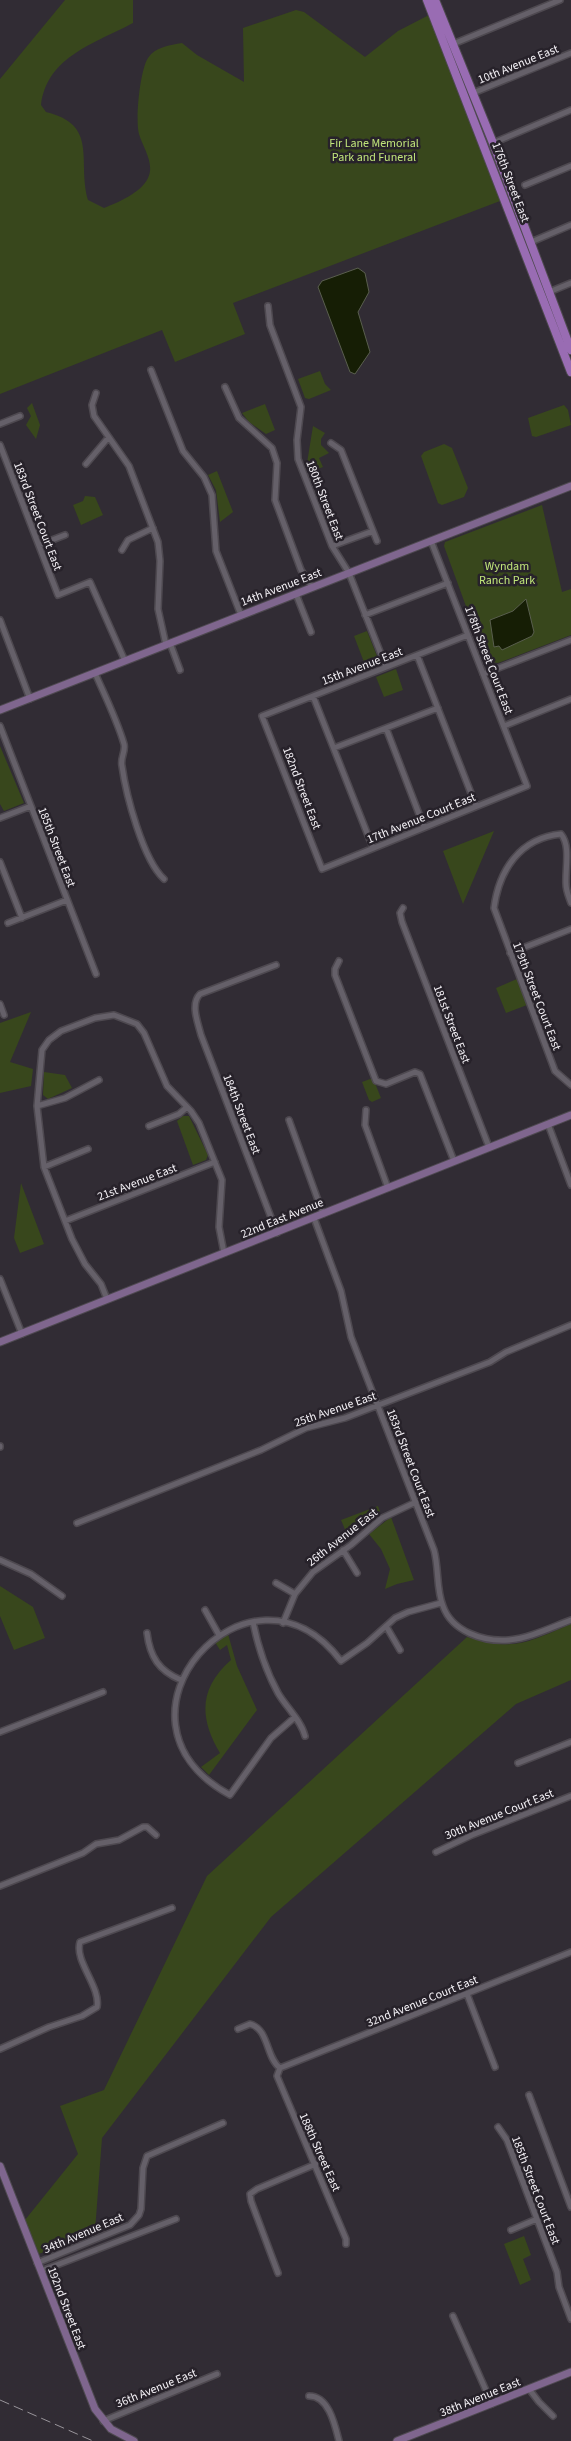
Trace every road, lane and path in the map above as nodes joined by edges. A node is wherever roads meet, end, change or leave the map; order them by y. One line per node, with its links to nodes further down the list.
1 (427, 0): 11 (main road, 176th Street East)
2 (435, 0): 4 (main road, 176th Street East)
3 (560, 0): 4 (street)
4 (453, 44): 6 (main road, 176th Street East)
5 (571, 53): 6 (street, 10th Avenue East)
6 (473, 93): 8 (main road, 176th Street East)
7 (571, 110): 8 (street)
8 (492, 143): 13 (main road, 176th Street East)
9 (571, 166): 10 (street)
10 (524, 185)
11 (508, 206): 13 (main road); 19 (main road, 176th Street East)
12 (571, 225): 13 (street)
13 (531, 242): 15 (main road, 176th Street East)
14 (571, 284): 15 (street)
15 (549, 292): 17 (main road, 176th Street East)
16 (268, 306): 35 (street, 180th Street East)
17 (571, 350)
18 (152, 370): 41 (street)
19 (571, 372)
20 (224, 387): 39 (street)
21 (96, 393): 24 (street)
22 (20, 416): 23 (street)
23 (0, 424)
24 (108, 438): 27 (street); 29 (street)
25 (331, 443): 30 (street)
26 (0, 445): 34 (street, 183rd Street Court East)
27 (86, 464)
28 (571, 486): 33 (street, 14th Avenue East)
29 (153, 528): 36 (street); 47 (street)
30 (373, 530): 32 (street); 35 (street)
31 (65, 535): 34 (street)
32 (377, 541)
33 (431, 541): 37 (street, 14th Avenue East); 38 (street, 178th Street Court East)
34 (39, 545): 49 (street, 183rd Street Court East)
35 (332, 546): 37 (street, 180th Street East)
36 (122, 550)
37 (348, 573): 39 (street, 14th Avenue East); 42 (street, 180th Street East)
38 (448, 583): 42 (street); 45 (street, 178th Street Court East)
39 (312, 587): 40 (street, 14th Avenue East)
40 (296, 594): 41 (street, 14th Avenue East); 44 (street)
41 (241, 615): 47 (street, 14th Avenue East)
42 (365, 615): 50 (street, 180th Street East)
43 (0, 620): 55 (street)
44 (311, 632)
45 (468, 635): 48 (street, 15th Avenue East); 53 (street, 178th Street Court East)
46 (571, 640): 53 (street)
47 (168, 644): 49 (street, 14th Avenue East); 51 (street)
48 (417, 655): 50 (street, 15th Avenue East); 57 (street)
49 (125, 661): 52 (street, 14th Avenue East)
50 (386, 667): 54 (street, 15th Avenue East)
51 (180, 670)
52 (96, 672): 55 (street, 14th Avenue East); 72 (street)
53 (483, 674): 61 (street, 178th Street Court East)
54 (313, 696): 59 (street, 15th Avenue East); 63 (street)
55 (30, 699): 58 (street, 14th Avenue East)
56 (571, 699): 61 (street)
57 (438, 708): 62 (street); 66 (street)
58 (0, 710)
59 (262, 716): 71 (street, 182nd Street East)
60 (0, 726): 65 (street, 185th Street East)
61 (504, 726): 64 (street, 178th Street Court East)
62 (386, 728): 63 (street); 68 (street)
63 (334, 748): 69 (street)
64 (527, 786): 66 (street, 17th Avenue Court East)
65 (31, 806): 67 (street); 73 (street, 185th Street East)
66 (476, 806): 68 (street, 17th Avenue Court East)
67 (0, 818)
68 (424, 827): 69 (street, 17th Avenue Court East)
69 (373, 848): 71 (street, 17th Avenue Court East)
70 (0, 862): 76 (street)
71 (322, 868)
72 (164, 879)
73 (66, 900): 76 (street); 82 (street, 185th Street East)
74 (571, 903): 79 (street, 179th Street Court East)
75 (403, 908): 94 (street, 181st Street East)
76 (22, 918): 77 (street)
77 (8, 923)
78 (571, 929): 79 (street)
79 (510, 953): 86 (street, 179th Street Court East)
80 (339, 961): 96 (street)
81 (276, 965): 104 (street, 184th Street East)
82 (96, 974)
83 (0, 1004): 84 (street)
84 (4, 1014)
85 (99, 1080): 87 (street)
86 (571, 1085)
87 (37, 1106): 88 (street); 98 (street)
88 (187, 1107): 93 (street); 97 (street)
89 (366, 1110): 100 (street)
90 (571, 1115): 92 (street, 22nd East Avenue)
91 (289, 1120): 101 (street)
92 (548, 1124): 94 (street, 22nd East Avenue); 99 (street)
93 (148, 1126)
94 (489, 1147): 96 (street, 22nd East Avenue)
95 (88, 1150): 98 (street)
96 (454, 1161): 100 (street, 22nd East Avenue)
97 (215, 1162): 103 (street, 21st Avenue East); 105 (street)
98 (44, 1167): 103 (street)
99 (571, 1185)
100 (388, 1188): 101 (street, 22nd East Avenue)
101 (323, 1214): 102 (street, 22nd East Avenue)
102 (314, 1218): 104 (street, 22nd East Avenue); 111 (street, 183rd Street Court East)
103 (65, 1221): 107 (street)
104 (277, 1233): 105 (street, 22nd East Avenue)
105 (224, 1253): 107 (street, 22nd East Avenue)
106 (0, 1278): 109 (street)
107 (107, 1300): 109 (street, 22nd East Avenue)
108 (571, 1325): 111 (street, 25th Avenue East)
109 (22, 1334): 110 (street, 22nd East Avenue)
110 (0, 1342)
111 (378, 1405): 112 (street, 183rd Street Court East); 113 (street, 25th Avenue East)
112 (416, 1502): 114 (street, 26th Avenue East); 120 (street, 183rd Street Court East)
113 (77, 1523)
114 (343, 1550): 116 (street); 118 (street, 26th Avenue East)
115 (0, 1560): 119 (street)
116 (357, 1572)
117 (276, 1583): 118 (street)
118 (295, 1594): 124 (street, 26th Avenue East)
119 (62, 1596)
120 (441, 1603): 122 (street); 125 (street)
121 (205, 1610): 127 (street)
122 (571, 1620)
123 (253, 1622): 124 (street); 127 (street); 131 (street)
124 (283, 1623): 125 (street)
125 (386, 1626): 128 (street)
126 (147, 1633): 129 (street)
127 (219, 1635): 129 (street)
128 (400, 1650)
129 (181, 1680): 131 (street)
130 (103, 1692): 132 (street)
131 (295, 1717): 133 (street)
132 (0, 1732)
133 (305, 1736)
134 (571, 1742): 135 (street)
135 (518, 1762)
136 (571, 1796): 138 (street, 30th Avenue Court East)
137 (156, 1835): 139 (street)
138 (436, 1852)
139 (0, 1886)
140 (172, 1908): 144 (street)
141 (571, 1952): 142 (street, 32nd Avenue Court East)
142 (467, 1994): 145 (street, 32nd Avenue Court East); 146 (street)
143 (238, 2029): 145 (street)
144 (0, 2049)
145 (280, 2068): 150 (street, 188th Street East)
146 (495, 2068)
147 (529, 2095): 152 (street)
148 (223, 2123): 157 (street, 34th Avenue East)
149 (498, 2127): 154 (street, 185th Street Court East)
150 (316, 2164): 156 (street, 188th Street East); 159 (street)
151 (0, 2166): 157 (street, 192nd Street East)
152 (571, 2207)
153 (176, 2218): 158 (street)
154 (537, 2220): 155 (street); 161 (street, 185th Street Court East)
155 (511, 2230)
156 (346, 2244)
157 (38, 2263): 158 (street, 192nd Street East)
158 (41, 2272): 168 (street, 192nd Street East)
159 (278, 2273)
160 (453, 2316): 166 (street)
161 (571, 2319)
162 (571, 2372): 164 (street, 38th Avenue East)
163 (217, 2374): 168 (street, 36th Avenue East)
164 (529, 2389): 166 (street, 38th Avenue East); 167 (street)
165 (309, 2396): 170 (street)
166 (492, 2404): 171 (street, 38th Avenue East)
167 (553, 2416)
168 (102, 2421): 169 (street, 192nd Street East)
169 (134, 2441)
170 (339, 2441)
171 (397, 2441)

